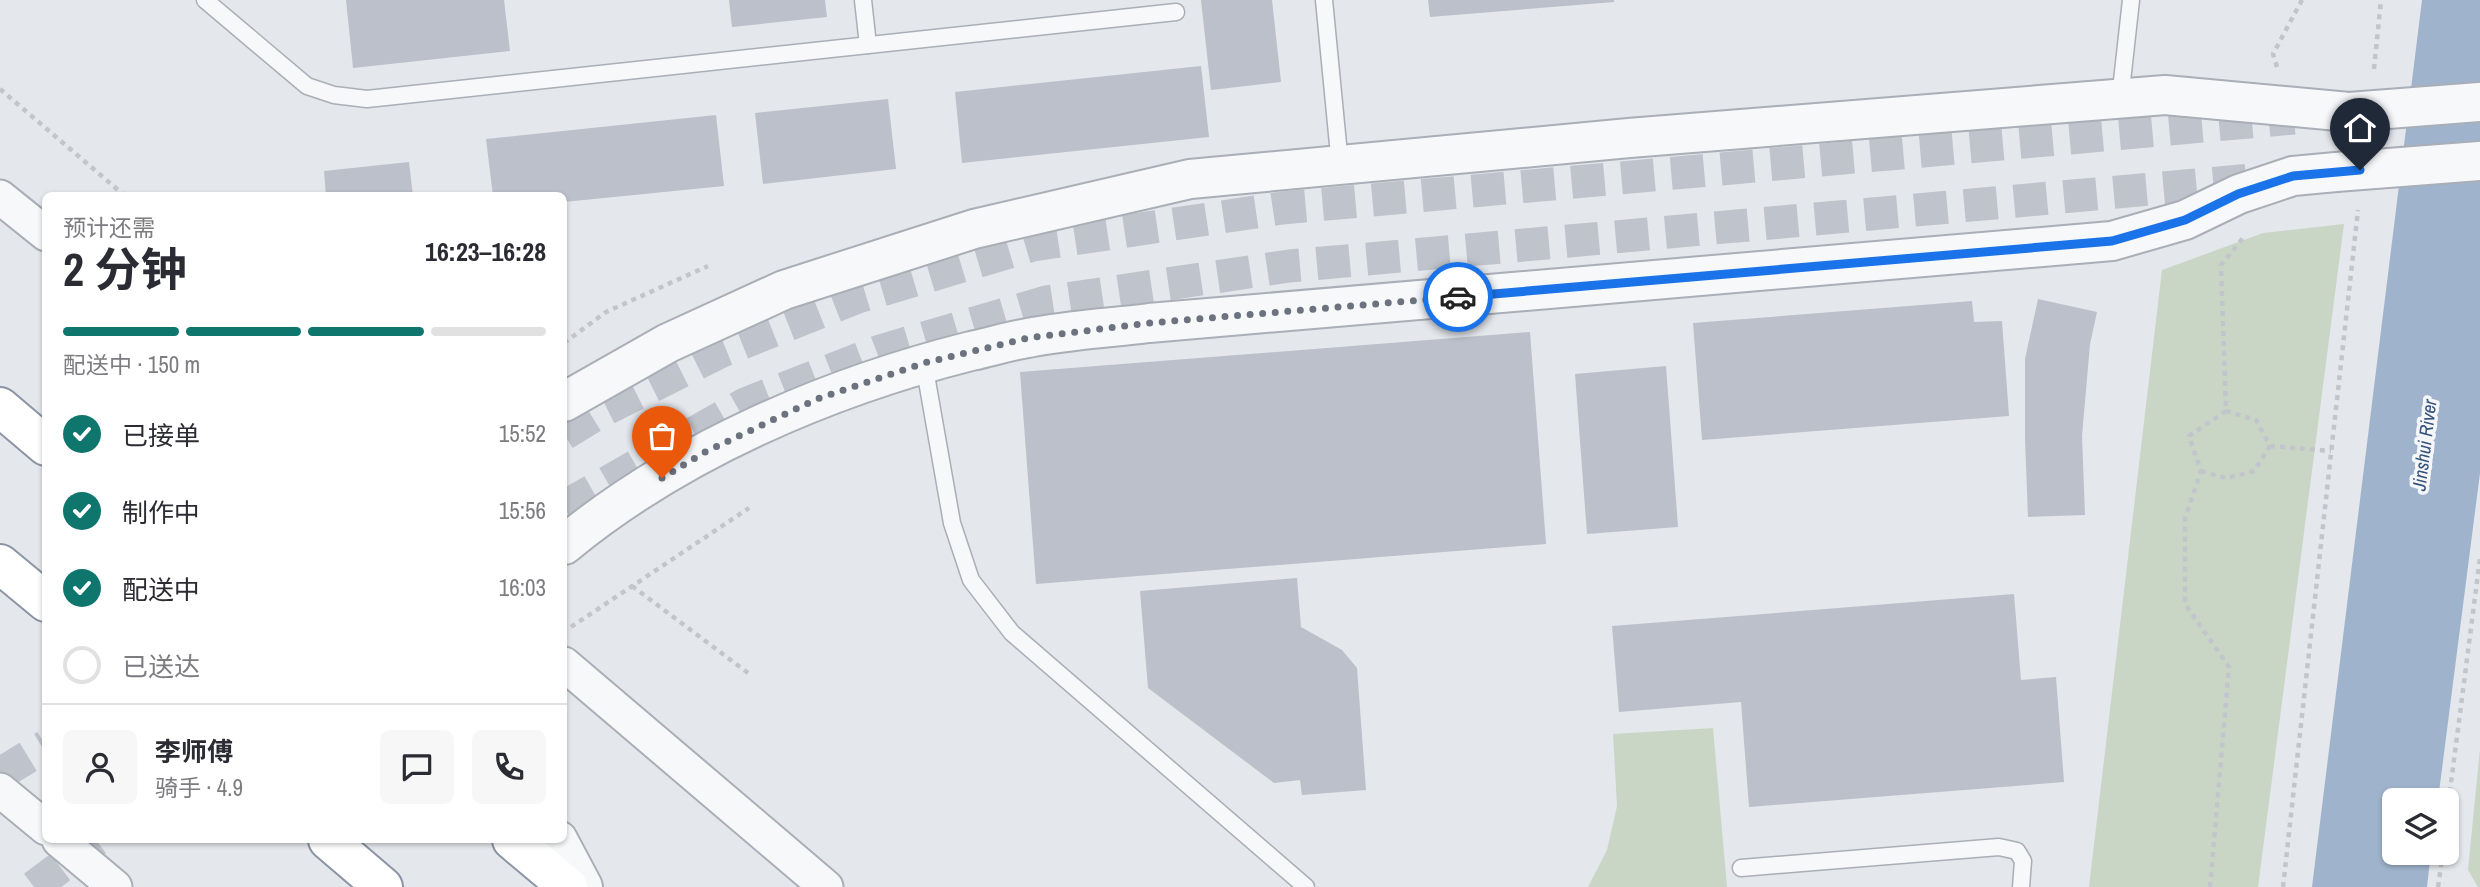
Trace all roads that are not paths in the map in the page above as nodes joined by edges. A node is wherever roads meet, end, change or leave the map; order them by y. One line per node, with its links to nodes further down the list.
1 (205, 0): 6 (lane)
2 (863, 0): 6 (lane)
3 (1324, 0): 10 (lane)
4 (2131, 0): 7 (lane)
5 (1176, 12): 6 (lane)
6 (868, 45)
7 (2120, 99): 8 (street, bridge); 10 (street)
8 (2480, 102)
9 (2480, 161): 13 (street, bridge)
10 (1340, 166): 14 (street)
11 (0, 197): 12 (street)
12 (42, 231)
13 (924, 363): 17 (street); 33 (lane)
14 (567, 400)
15 (0, 407): 16 (highway)
16 (42, 443)
17 (567, 543)
18 (0, 564): 19 (highway)
19 (42, 599)
20 (567, 667): 32 (street)
21 (0, 790): 22 (street)
22 (42, 825)
23 (63, 843): 28 (street)
24 (332, 843): 29 (highway)
25 (516, 843): 30 (highway)
26 (560, 843): 31 (street)
27 (1741, 868): 34 (lane)
28 (116, 887)
29 (383, 887)
30 (568, 887)
31 (583, 887)
32 (826, 887)
33 (1306, 887)
34 (2021, 887)

